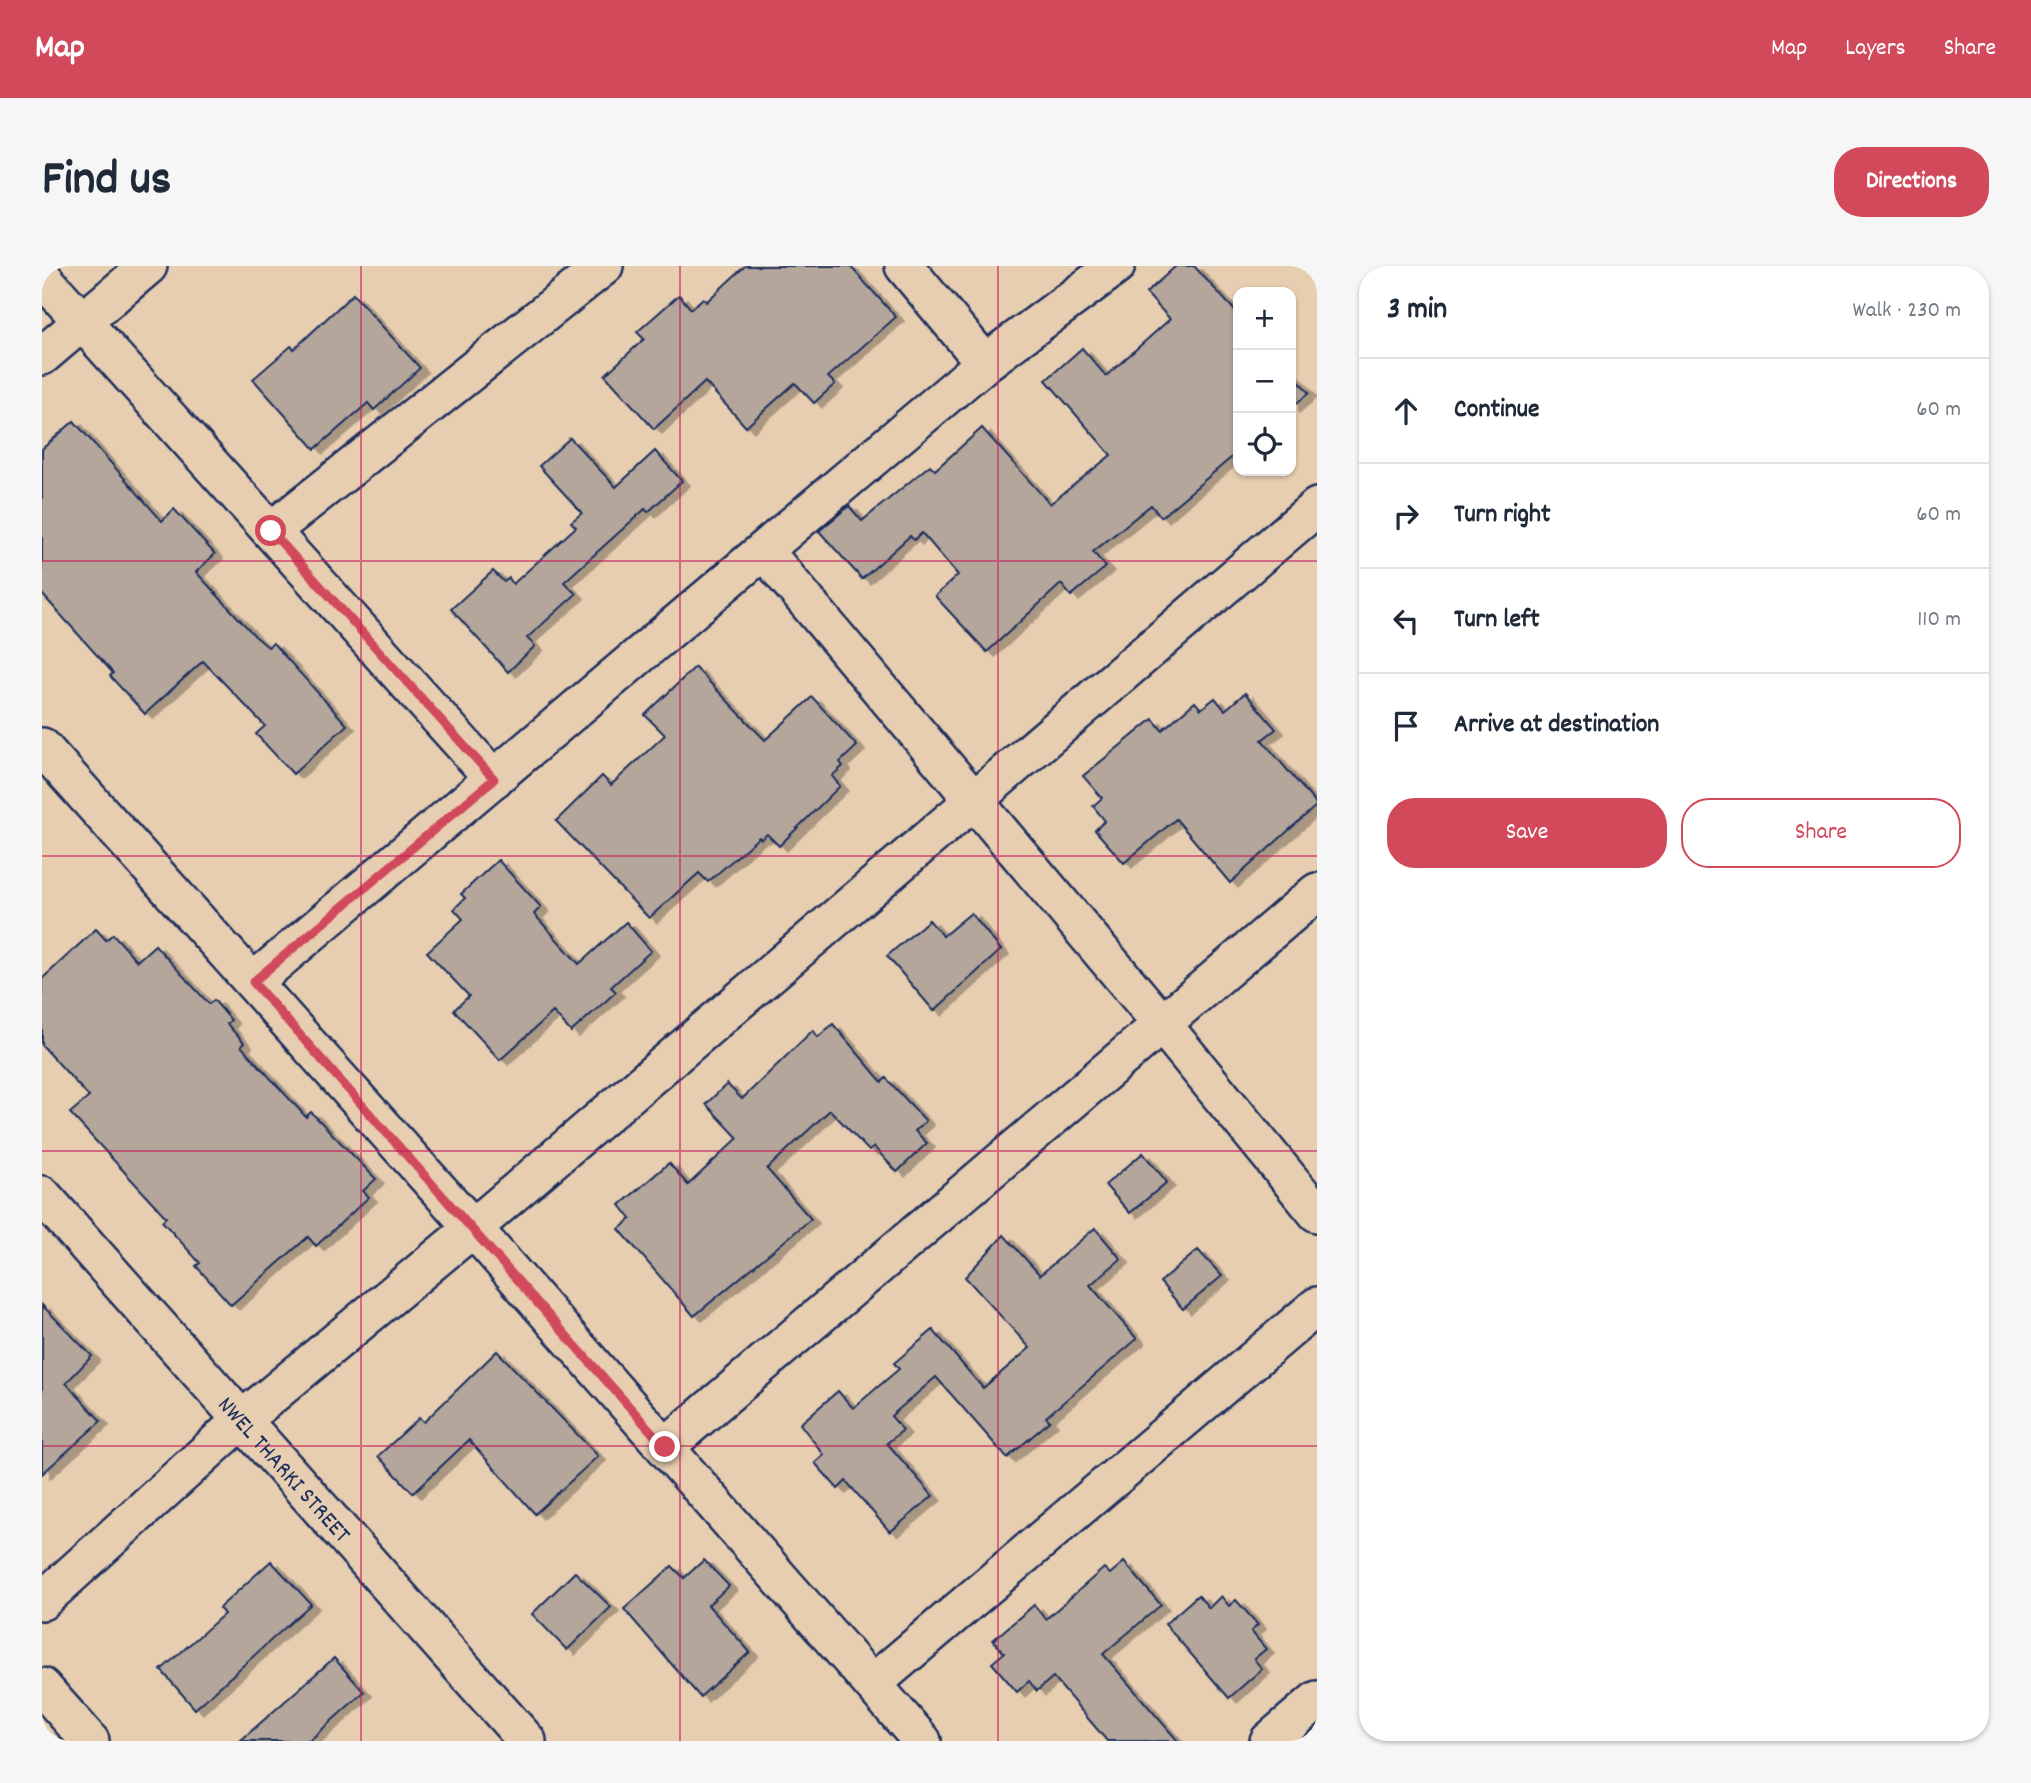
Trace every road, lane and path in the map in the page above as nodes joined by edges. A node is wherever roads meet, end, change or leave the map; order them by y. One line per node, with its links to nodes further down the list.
1 (148, 266): 6 (street)
2 (604, 266): 10 (street)
3 (904, 266): 8 (street)
4 (1116, 266): 8 (street)
5 (42, 277): 6 (street)
6 (81, 321): 7 (street); 10 (street)
7 (42, 356)
8 (985, 363): 11 (street)
9 (1317, 507): 14 (street)
10 (271, 531): 13 (street)
11 (764, 551): 13 (street); 14 (street)
12 (42, 747): 16 (street)
13 (494, 779): 16 (street)
14 (974, 800): 17 (street); 20 (street)
15 (1317, 892): 17 (street)
16 (253, 982): 20 (street)
17 (1162, 1024): 19 (street); 23 (street)
18 (42, 1195): 22 (street, NWEL THARKI STREET)
19 (1317, 1213)
20 (473, 1228): 22 (street); 23 (street)
21 (1317, 1307): 25 (street)
22 (243, 1419): 24 (street); 29 (street, NWEL THARKI STREET)
23 (665, 1447): 25 (street)
24 (42, 1601)
25 (872, 1684): 30 (street)
26 (42, 1687): 28 (street)
27 (1317, 1700): 31 (street)
28 (90, 1741)
29 (527, 1741)
30 (922, 1741)
31 (1269, 1741)

